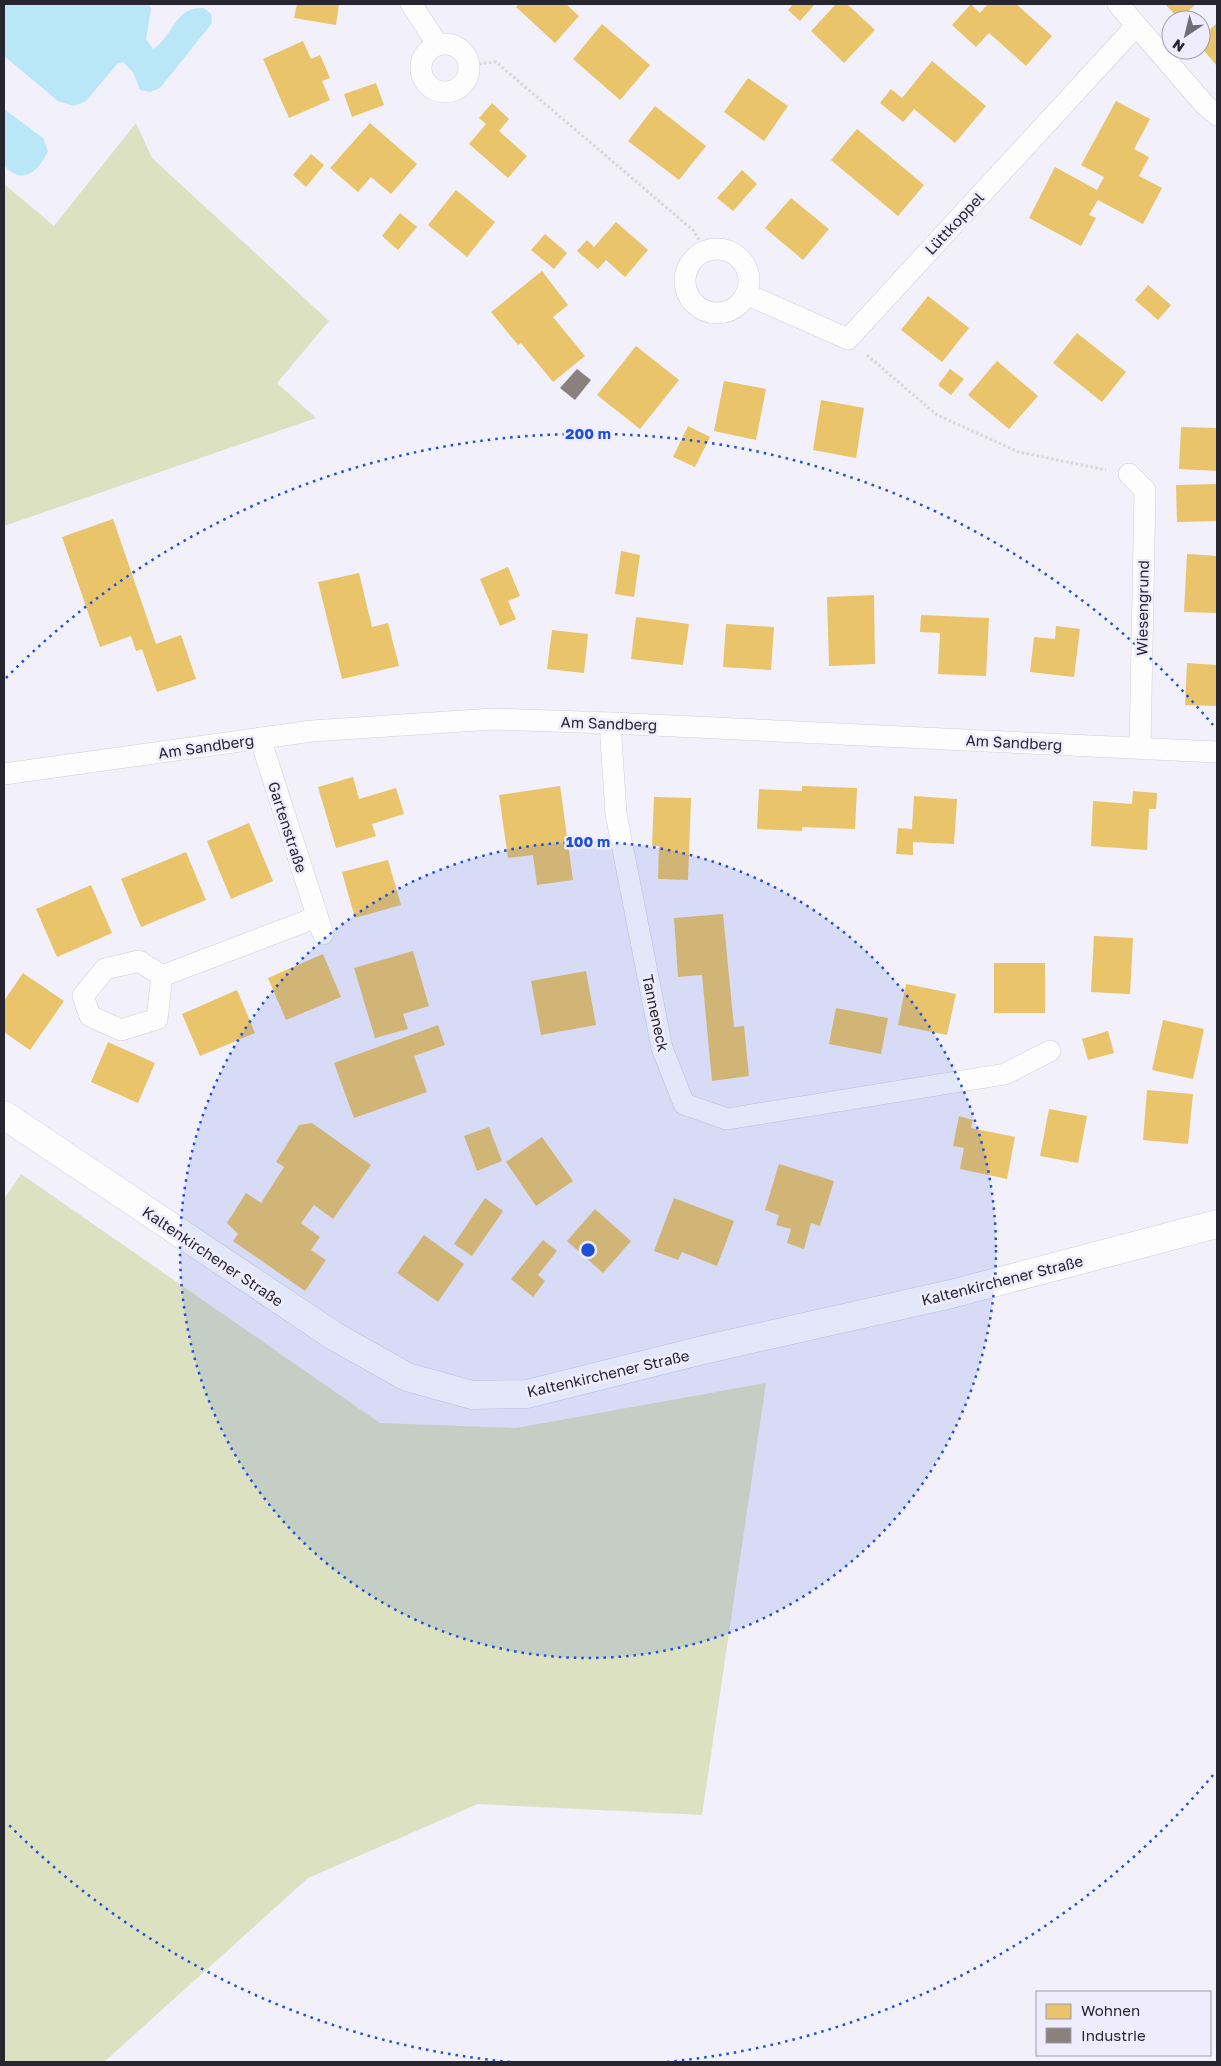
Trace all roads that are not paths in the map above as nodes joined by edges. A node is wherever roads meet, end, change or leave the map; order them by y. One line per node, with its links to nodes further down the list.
1 (412, 4): 4 (street)
2 (1118, 4): 3 (street)
3 (1136, 26): 5 (street); 6 (street, Lüttkoppel)
4 (438, 45): 4 (street)
5 (1217, 115)
6 (746, 294): 6 (street)
7 (1129, 474): 10 (street, Wiesengrund)
8 (610, 723): 9 (street, Am Sandberg); 10 (street, Am Sandberg); 14 (street, Tanneneck)
9 (260, 738): 12 (street, Am Sandberg); 13 (street, Gartenstraße)
10 (1140, 748): 11 (street, Am Sandberg)
11 (1217, 752)
12 (4, 774)
13 (162, 976)
14 (1050, 1051)
15 (4, 1115): 16 (main road, Kaltenkirchener Straße)
16 (1217, 1224)

